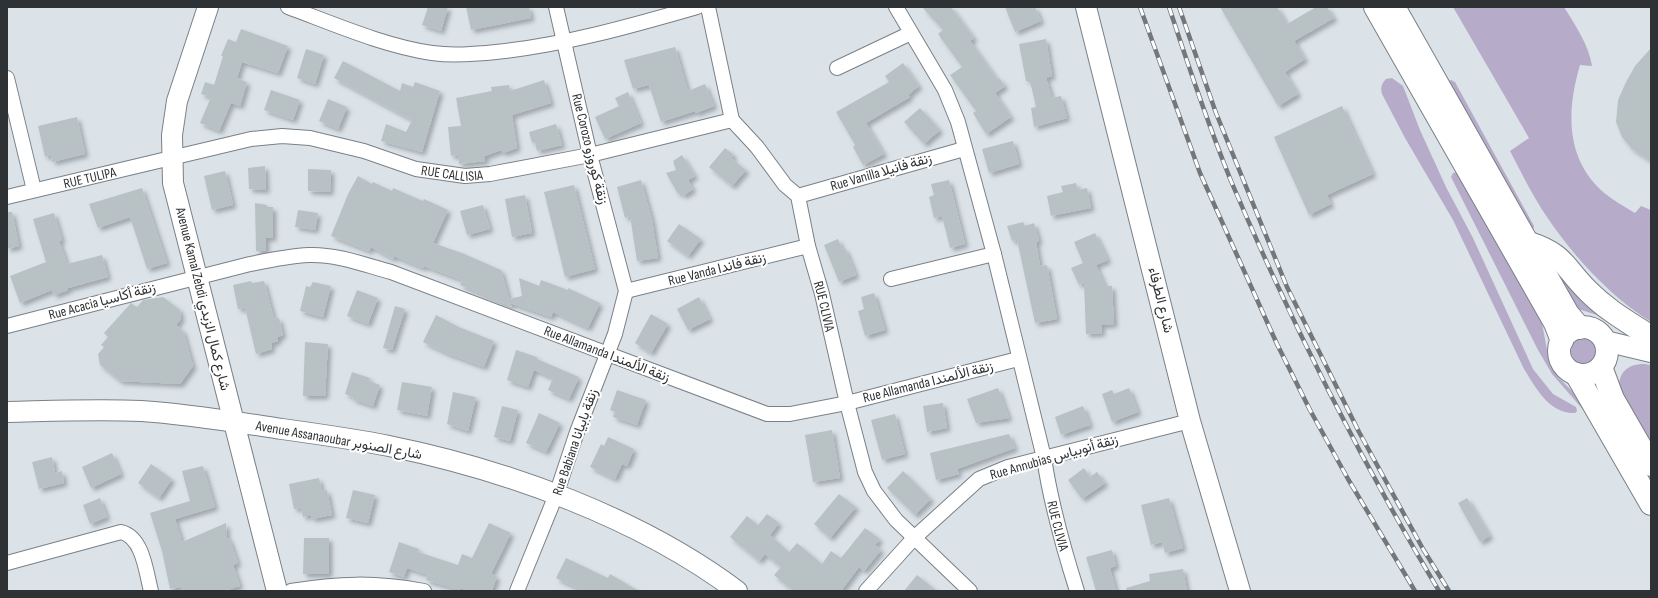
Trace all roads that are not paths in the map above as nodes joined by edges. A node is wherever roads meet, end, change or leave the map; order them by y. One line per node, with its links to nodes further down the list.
1 (208, 7): 17 (street, Avenue Kamal Zebdi شارع كمال الزبدي)
2 (288, 7): 11 (street)
3 (556, 7): 11 (street, Rue Corozo زنقة كوروزو)
4 (697, 7): 11 (street)
5 (708, 7): 14 (street)
6 (896, 7): 10 (street, RUE CLIVIA)
7 (1086, 7): 39 (street, شارع الطرفاء)
8 (1375, 7): 30 (highway)
9 (1394, 7): 21 (highway)
10 (911, 33): 12 (street); 15 (street, RUE CLIVIA)
11 (564, 41): 16 (street, Rue Corozo زنقة كوروزو)
12 (837, 68)
13 (7, 78): 18 (street)
14 (732, 120): 16 (street, RUE CALLISIA); 19 (street)
15 (964, 149): 19 (street, Rue Vanilla زنقة فانيلا); 23 (street, RUE CLIVIA)
16 (590, 155): 17 (street, RUE CALLISIA); 26 (street, Rue Corozo زنقة كوروزو)
17 (172, 157): 18 (street, RUE TULIPA); 24 (street, Avenue Kamal Zebdi شارع كمال الزبدي)
18 (34, 190): 20 (street, RUE TULIPA)
19 (798, 196): 22 (street, RUE CLIVIA)
20 (7, 197)
21 (1528, 243): 28 (highway); 29 (highway)
22 (808, 246): 26 (street, Rue Vanda زنقة فاندا); 37 (street, RUE CLIVIA)
23 (994, 254): 25 (street); 34 (street, RUE CLIVIA)
24 (198, 276): 27 (street, Rue Acacia زنقة أكاسيا); 33 (street, Rue Allamanda زنقة الألمندا); 40 (street, Avenue Kamal Zebdi شارع كمال الزبدي)
25 (890, 279)
26 (626, 291): 33 (street, Rue Babiana زنقة بابيانا)
27 (7, 326)
28 (1580, 328): 30 (highway); 31 (highway)
29 (1651, 337)
30 (1562, 341): 36 (highway)
31 (1605, 341): 32 (street); 35 (highway)
32 (1651, 352)
33 (607, 354): 37 (street, Rue Allamanda زنقة الألمندا); 43 (street, Rue Babiana زنقة بابيانا)
34 (1018, 359): 37 (street, Rue Allamanda زنقة الألمندا); 41 (street, RUE CLIVIA)
35 (1601, 367): 36 (highway); 42 (highway)
36 (1576, 374): 44 (highway)
37 (847, 403): 45 (street, RUE CLIVIA)
38 (7, 412): 40 (street, Avenue Assanaoubar شارع الصنوبر)
39 (1190, 421): 41 (street, Rue Annubias زنقة أنوبياس); 56 (street, شارع الطرفاء)
40 (234, 422): 43 (street, Avenue Assanaoubar شارع الصنوبر); 48 (street, Avenue Kamal Zebdi شارع كمال الزبدي)
41 (1044, 458): 45 (street, Rue Annubias زنقة أنوبياس); 55 (street, RUE CLIVIA)
42 (1651, 465)
43 (556, 495): 51 (street, Rue Babiana زنقة بابيانا); 52 (street, Avenue Assanaoubar شارع الصنوبر)
44 (1651, 504)
45 (914, 538): 53 (street, Rue Annubias زنقة أنوبياس); 54 (street, RUE CLIVIA)
46 (7, 563): 47 (street)
47 (151, 591)
48 (278, 591)
49 (291, 591): 50 (street)
50 (424, 591)
51 (517, 591)
52 (737, 591)
53 (866, 591)
54 (970, 591)
55 (1077, 591)
56 (1240, 591)

